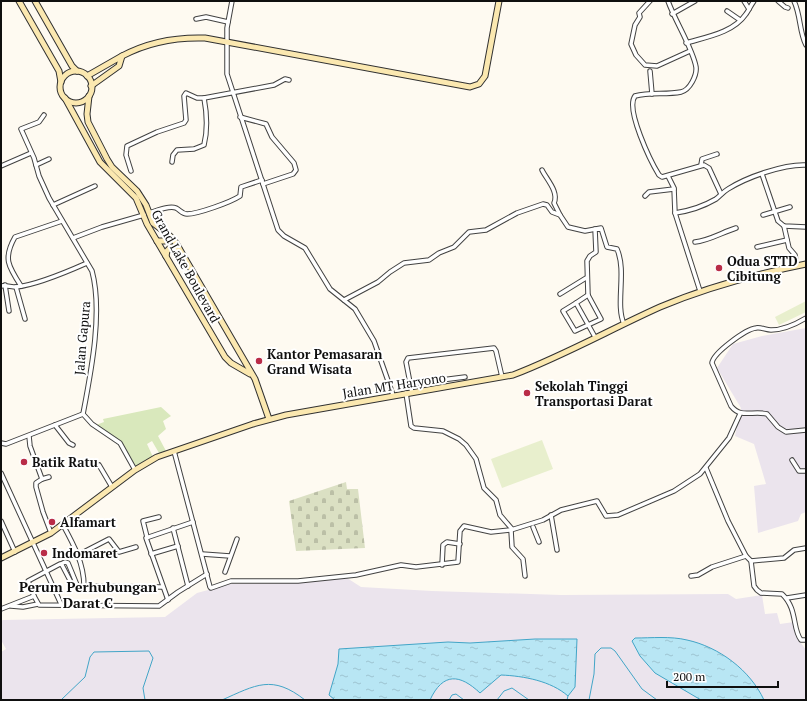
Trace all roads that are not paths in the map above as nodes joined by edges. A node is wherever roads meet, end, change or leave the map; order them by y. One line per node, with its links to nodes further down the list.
1 (19, 1): 28 (street)
2 (35, 1): 24 (street)
3 (232, 1): 18 (street)
4 (499, 1): 19 (street)
5 (650, 1): 22 (street)
6 (668, 1): 15 (street)
7 (695, 1): 15 (street)
8 (744, 1): 13 (street)
9 (754, 1): 13 (street)
10 (778, 1): 12 (street)
11 (794, 1): 21 (street)
12 (788, 8)
13 (749, 9): 17 (street)
14 (727, 11): 17 (street)
15 (672, 14): 20 (street)
16 (196, 19): 18 (street)
17 (740, 20): 20 (street)
18 (228, 22): 19 (street)
19 (227, 42): 23 (street); 30 (street)
20 (686, 43): 22 (street)
21 (806, 45)
22 (690, 50): 31 (street)
23 (122, 56): 26 (street); 29 (street)
24 (77, 71): 26 (street); 28 (street)
25 (650, 71): 31 (street)
26 (87, 76): 29 (street)
27 (289, 80): 30 (street)
28 (61, 83): 33 (street)
29 (91, 86): 32 (street)
30 (232, 92): 34 (street); 36 (street)
31 (652, 94): 48 (street)
32 (89, 96): 33 (street); 58 (street, Grand Lake Boulevard)
33 (65, 98): 58 (street, Grand Lake Boulevard)
34 (204, 98): 40 (street); 46 (street)
35 (44, 115): 37 (street, Jalan Gapura)
36 (240, 117): 49 (street); 49 (street)
37 (31, 153): 41 (street, Jalan Gapura); 44 (street)
38 (717, 154): 42 (street)
39 (49, 159): 41 (street)
40 (172, 162)
41 (36, 165): 54 (street, Jalan Gapura)
42 (701, 165): 48 (street); 52 (street)
43 (806, 165): 47 (street)
44 (1, 166)
45 (542, 170): 59 (street)
46 (131, 171)
47 (762, 174): 52 (street); 57 (street)
48 (668, 176): 51 (street)
49 (263, 182): 58 (street); 83 (street)
50 (95, 186): 54 (street)
51 (674, 190): 53 (street); 56 (street)
52 (721, 194): 56 (street)
53 (645, 196)
54 (53, 205): 61 (street, Jalan Gapura)
55 (790, 207): 57 (street)
56 (675, 212): 80 (street)
57 (774, 212): 60 (street); 62 (street)
58 (149, 213): 66 (street, Grand Lake Boulevard); 67 (street); 69 (street, Grand Lake Boulevard)
59 (560, 215): 65 (street); 83 (street)
60 (763, 215)
61 (62, 221): 67 (street, Jalan Gapura); 79 (street)
62 (784, 226): 64 (street); 68 (street)
63 (736, 228): 70 (street)
64 (806, 228)
65 (596, 229): 77 (street); 88 (street)
66 (165, 233): 69 (street); 72 (street, Grand Lake Boulevard)
67 (73, 238): 74 (street, Jalan Gapura)
68 (787, 240): 71 (street); 76 (street)
69 (157, 241): 73 (street, Grand Lake Boulevard)
70 (695, 242)
71 (757, 247)
72 (179, 248): 73 (street); 93 (street, Grand Lake Boulevard)
73 (166, 256): 93 (street, Grand Lake Boulevard)
74 (87, 262): 79 (street); 97 (street, Jalan Gapura)
75 (806, 264): 76 (street, Jalan MT Haryono)
76 (797, 266): 80 (street, Jalan MT Haryono)
77 (586, 278): 81 (street); 82 (street)
78 (3, 285): 79 (street); 85 (street)
79 (18, 286): 86 (street)
80 (700, 291): 88 (street, Jalan MT Haryono)
81 (560, 294)
82 (588, 295): 84 (street); 89 (street)
83 (344, 300): 96 (street)
84 (576, 303): 89 (street); 89 (street)
85 (9, 311)
86 (25, 318)
87 (806, 318): 98 (street)
88 (624, 324): 90 (street, Jalan MT Haryono)
89 (588, 325): 90 (street)
90 (595, 337): 92 (street, Jalan MT Haryono)
91 (465, 377): 94 (street)
92 (502, 378): 94 (street); 95 (street, Jalan MT Haryono)
93 (255, 379): 99 (street, Grand Lake Boulevard)
94 (410, 384): 95 (street)
95 (409, 393): 96 (street, Jalan MT Haryono); 123 (street)
96 (393, 395): 99 (street, Jalan MT Haryono)
97 (83, 414): 100 (street); 109 (street)
98 (740, 414): 101 (street); 108 (street)
99 (269, 419): 105 (street, Jalan MT Haryono)
100 (55, 425): 102 (street); 104 (street)
101 (806, 430)
102 (28, 436): 103 (street); 113 (street)
103 (1, 442)
104 (73, 445)
105 (174, 451): 109 (street, Jalan MT Haryono); 118 (street)
106 (792, 460): 110 (street)
107 (99, 465): 114 (street)
108 (706, 468): 115 (street); 139 (street)
109 (135, 470): 114 (street, Jalan MT Haryono)
110 (806, 471)
111 (1, 473): 128 (street)
112 (49, 477): 113 (street)
113 (42, 479): 124 (street)
114 (112, 487): 120 (street, Jalan MT Haryono)
115 (551, 515): 119 (street); 133 (street)
116 (159, 517): 125 (street)
117 (1, 521): 134 (street)
118 (193, 522): 121 (street); 136 (street)
119 (533, 525): 122 (street); 123 (street); 127 (street)
120 (63, 526): 124 (street, Jalan MT Haryono); 137 (street)
121 (173, 528): 125 (street); 130 (street)
122 (529, 528)
123 (512, 530): 129 (street); 146 (street)
124 (51, 534): 128 (street, Jalan MT Haryono)
125 (147, 537): 135 (street)
126 (237, 539): 138 (street)
127 (539, 542)
128 (33, 543): 134 (street, Jalan MT Haryono); 143 (street)
129 (460, 544): 142 (street); 142 (street)
130 (178, 546): 135 (street); 149 (street)
131 (136, 547): 137 (street)
132 (806, 548): 141 (street)
133 (557, 550)
134 (15, 552): 140 (street, Jalan MT Haryono)
135 (151, 554): 150 (street)
136 (202, 554): 138 (street); 145 (street)
137 (78, 555): 148 (street)
138 (230, 556): 144 (street)
139 (746, 556): 141 (street); 147 (street)
140 (1, 558)
141 (751, 561): 153 (street)
142 (442, 565): 145 (street)
143 (46, 571): 148 (street); 152 (street); 156 (street)
144 (225, 572)
145 (207, 574): 149 (street)
146 (525, 576)
147 (691, 576)
148 (84, 586): 150 (street)
149 (188, 586): 154 (street)
150 (162, 587): 154 (street)
151 (806, 595): 153 (street)
152 (34, 596): 155 (street); 157 (street)
153 (787, 598): 159 (street)
154 (168, 600): 156 (street)
155 (38, 604): 156 (street); 157 (street)
156 (61, 604)
157 (10, 606): 158 (street)
158 (1, 609)
159 (806, 640)

